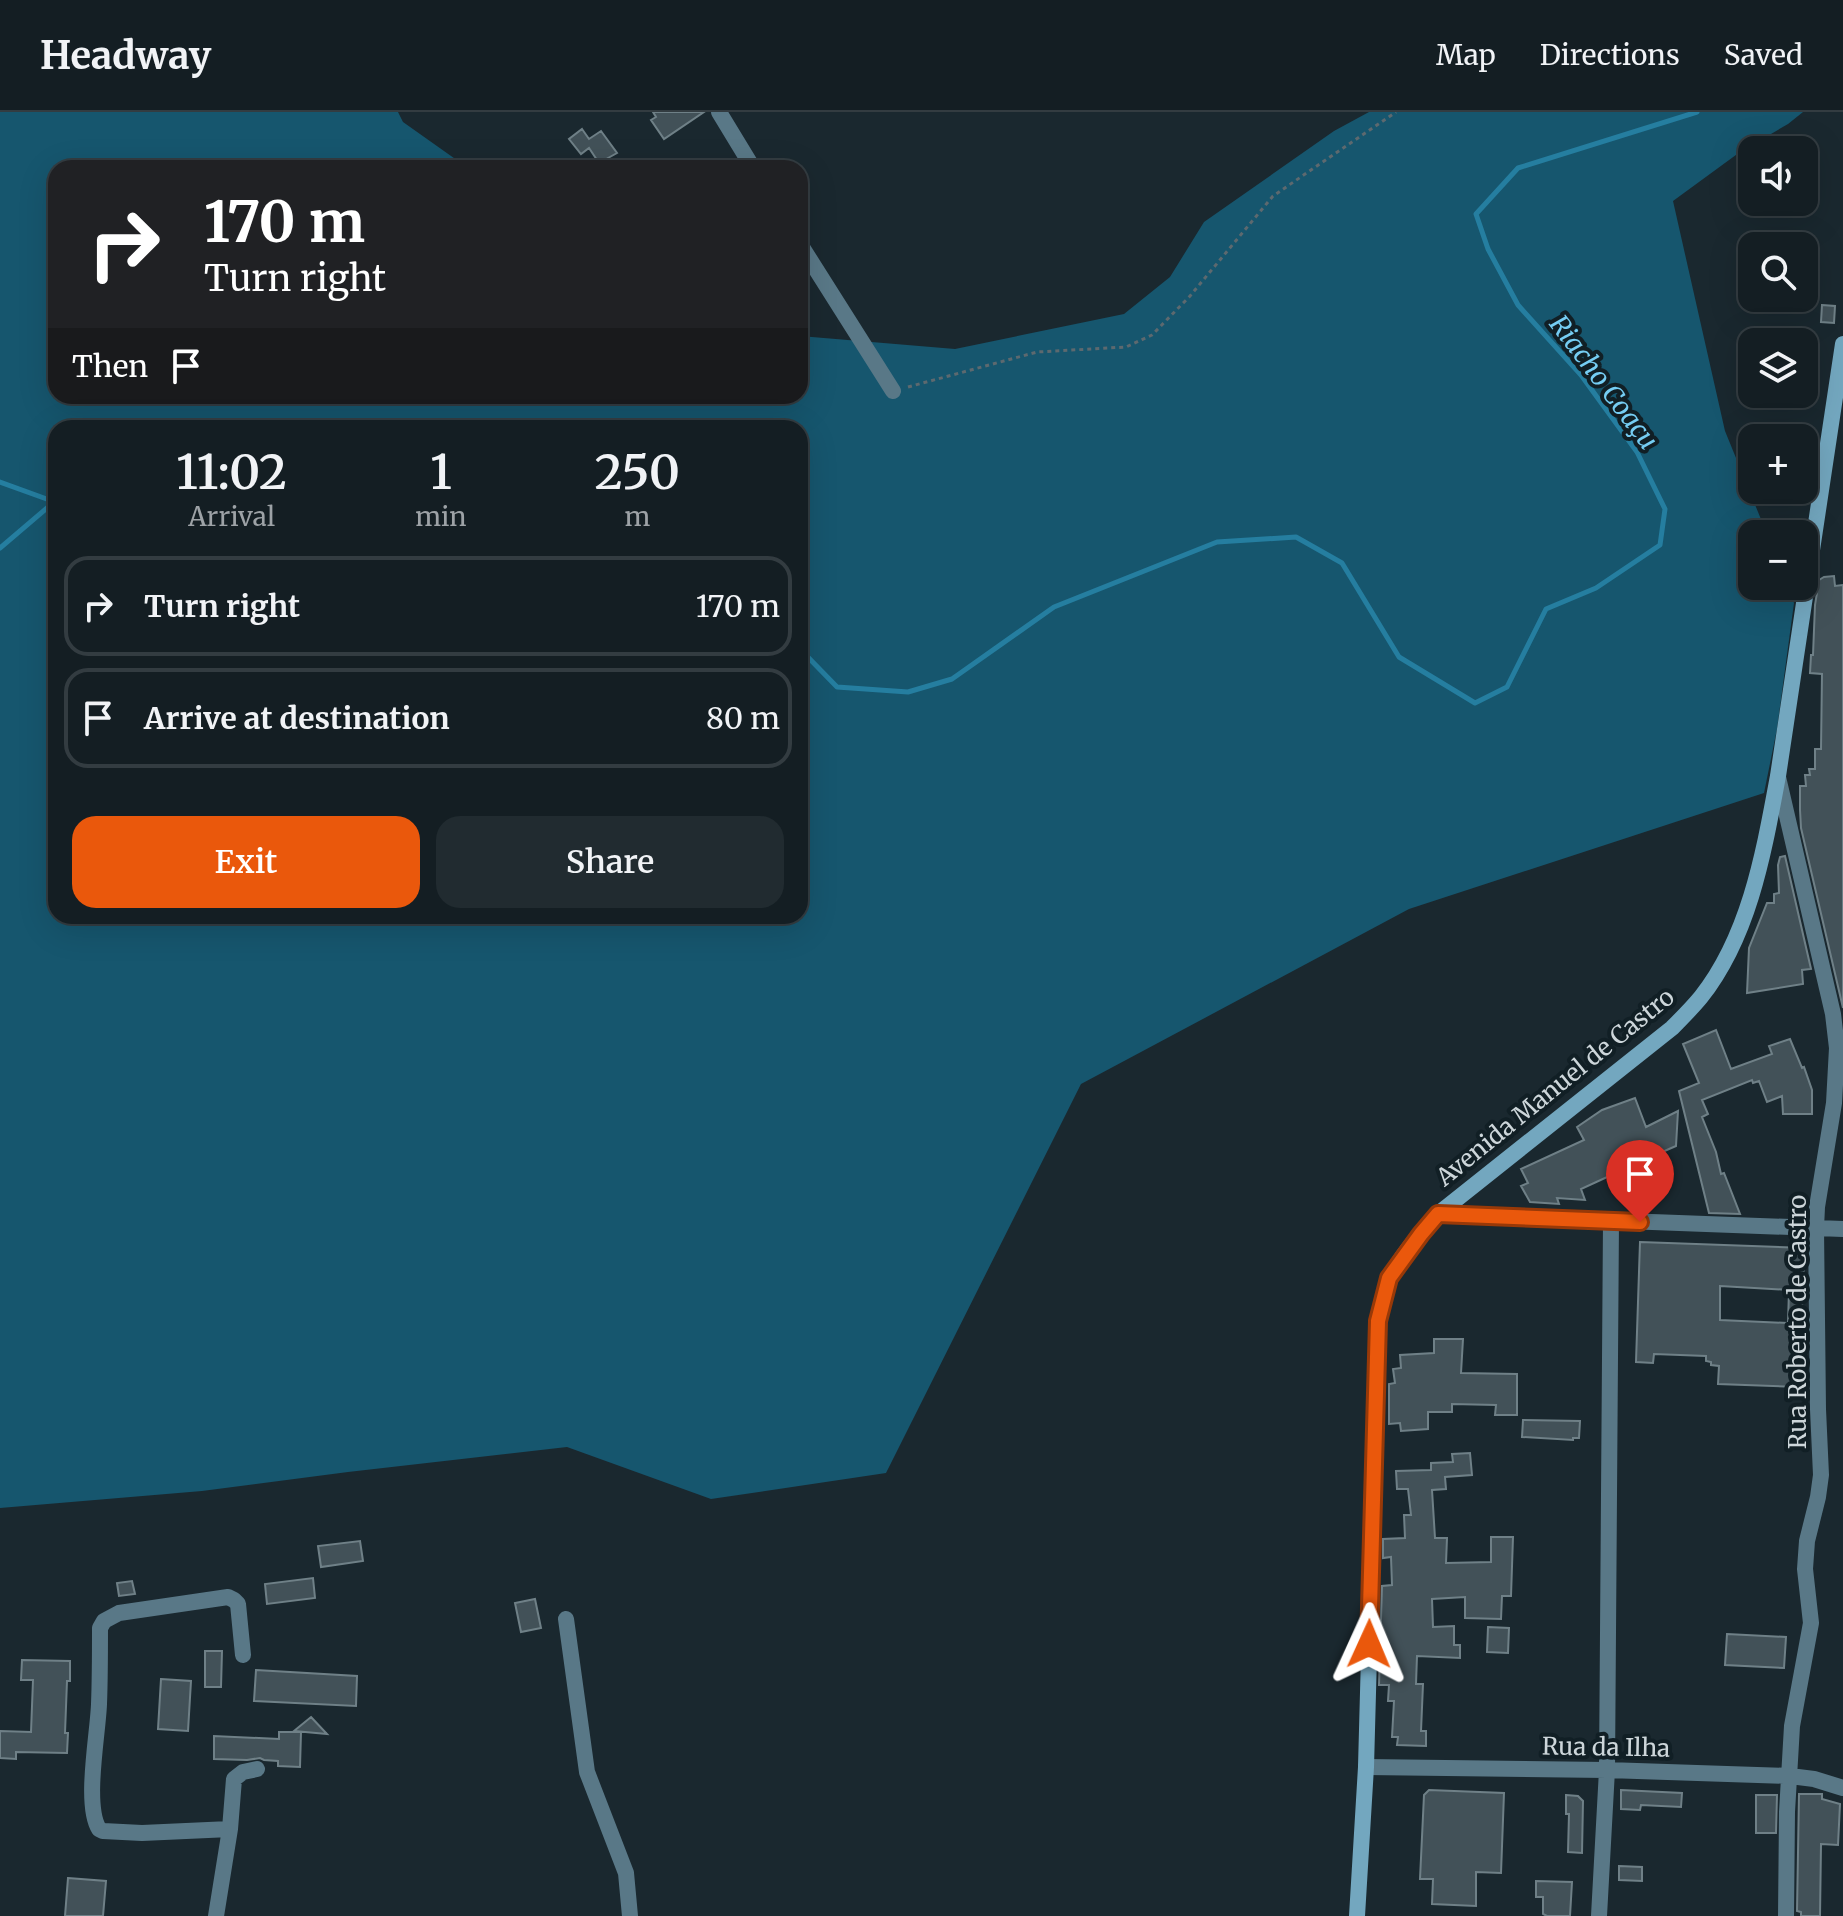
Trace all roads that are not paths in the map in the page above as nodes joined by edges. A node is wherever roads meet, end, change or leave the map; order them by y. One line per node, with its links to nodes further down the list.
1 (719, 112): 2 (street)
2 (748, 160)
3 (808, 257): 5 (street)
4 (1843, 344): 6 (street, Avenida Manuel de Castro)
5 (893, 391)
6 (1778, 776): 7 (street, Avenida Manuel de Castro); 9 (street, Rua Roberto de Castro)
7 (1438, 1214): 8 (street); 13 (street, Avenida Manuel de Castro)
8 (1611, 1221): 9 (street); 15 (street)
9 (1816, 1228): 10 (street); 16 (street, Rua Roberto de Castro)
10 (1843, 1229)
11 (566, 1619): 20 (street)
12 (243, 1655): 18 (street)
13 (1366, 1767): 15 (street, Rua da Ilha); 21 (street, Avenida Manuel de Castro)
14 (257, 1769): 18 (street)
15 (1607, 1770): 16 (street, Rua da Ilha); 22 (street)
16 (1790, 1776): 17 (street, Rua da Ilha); 23 (street, Rua Roberto de Castro)
17 (1843, 1788)
18 (230, 1829): 19 (street)
19 (216, 1916)
20 (630, 1916)
21 (1357, 1916)
22 (1599, 1916)
23 (1786, 1916)

